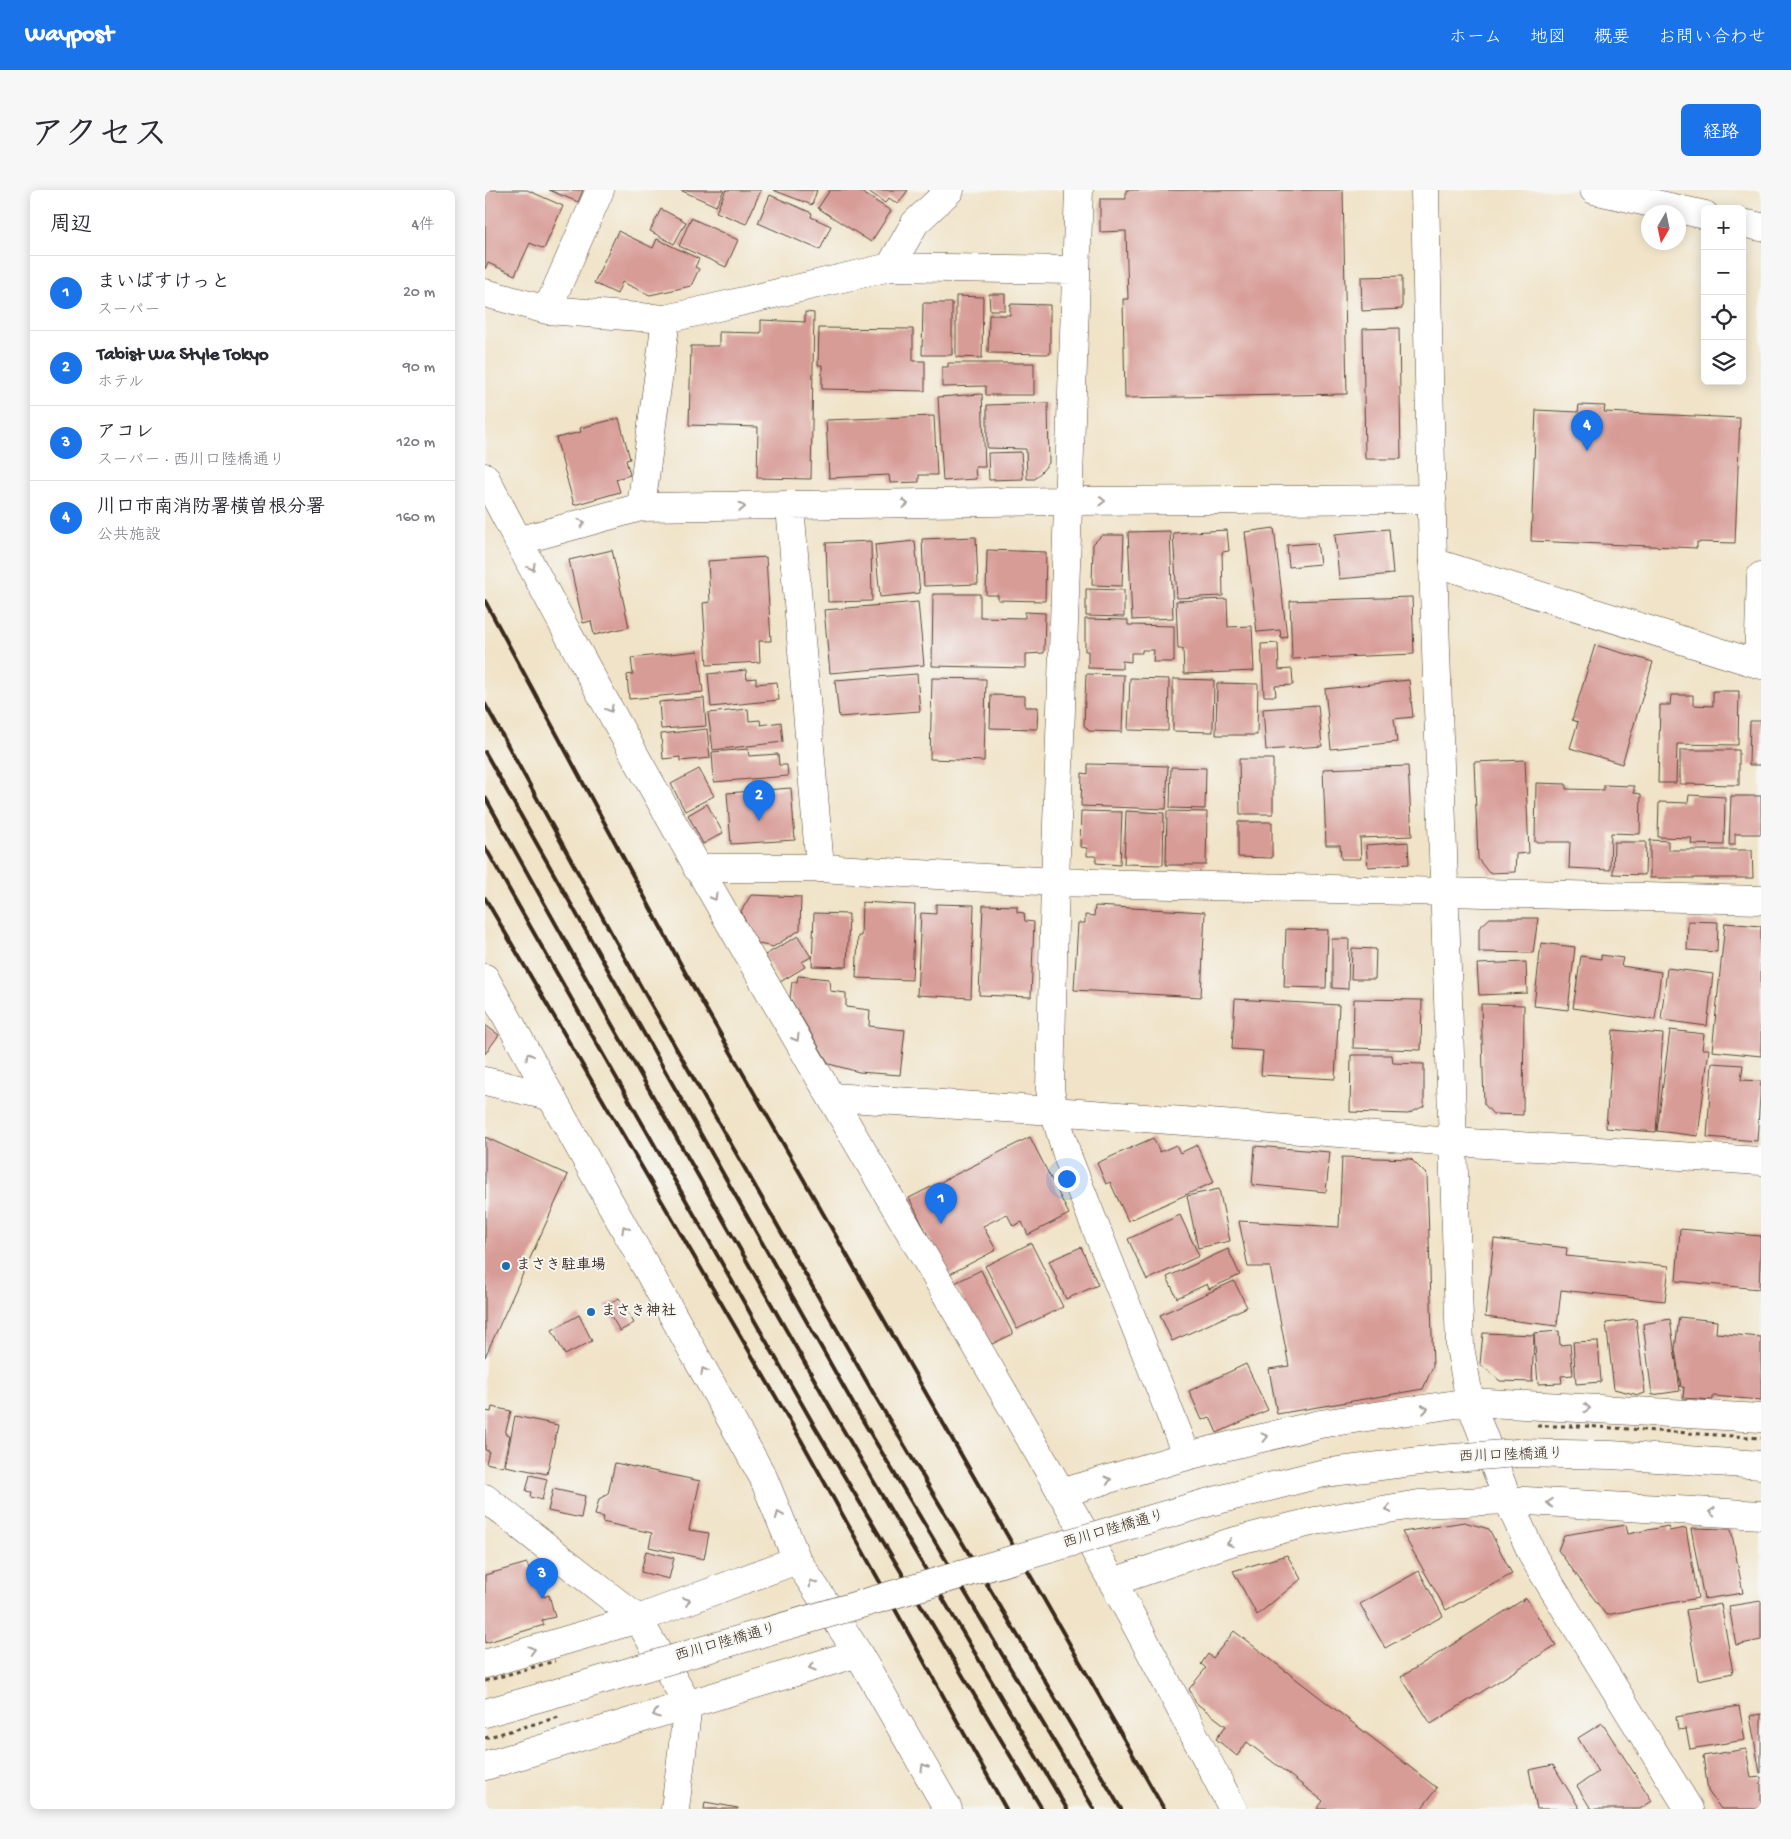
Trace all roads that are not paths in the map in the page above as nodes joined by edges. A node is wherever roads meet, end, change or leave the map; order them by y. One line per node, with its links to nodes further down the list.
1 (600, 190): 12 (street)
2 (950, 190): 9 (street)
3 (1079, 190): 10 (street)
4 (1425, 190): 15 (street)
5 (1595, 190): 6 (street)
6 (1701, 214)
7 (1746, 224): 8 (street)
8 (1761, 227)
9 (890, 267): 10 (street); 13 (street)
10 (1075, 270): 16 (street)
11 (485, 293): 12 (street)
12 (547, 310): 13 (street)
13 (666, 319): 18 (street)
14 (485, 477): 19 (street)
15 (1432, 500): 16 (street, one-way to 15); 20 (street)
16 (1068, 501): 17 (street, one-way to 16); 25 (street)
17 (791, 506): 18 (street, one-way to 17); 24 (street)
18 (641, 507): 19 (street, one-way to 18)
19 (518, 541): 23 (street, one-way to 23)
20 (1433, 562): 22 (street); 26 (street)
21 (1761, 576): 22 (street)
22 (1760, 664)
23 (697, 868): 24 (street); 31 (street, one-way to 31)
24 (820, 868): 25 (street)
25 (1055, 882): 26 (street); 32 (street)
26 (1445, 891): 27 (street); 33 (street)
27 (1761, 900)
28 (485, 978): 30 (street, one-way to 28)
29 (485, 1081): 30 (street)
30 (552, 1097): 43 (street, one-way to 30)
31 (831, 1097): 32 (street); 39 (street)
32 (1053, 1111): 33 (street); 37 (street)
33 (1453, 1142): 34 (street); 35 (street)
34 (1761, 1161)
35 (1470, 1402): 36 (street, one-way to 36); 37 (street, one-way to 35); 41 (street)
36 (1761, 1418)
37 (1187, 1456): 39 (street, one-way to 37)
38 (1761, 1465): 49 (street, 西川口陸橋通り, bridge)
39 (1061, 1493): 44 (street)
40 (485, 1498): 45 (street)
41 (1507, 1500): 42 (street, one-way to 41); 44 (street, one-way to 44); 54 (street)
42 (1761, 1515)
43 (797, 1560): 45 (street, one-way to 43); 46 (street, one-way to 43)
44 (1113, 1582): 53 (street)
45 (639, 1619): 47 (street, one-way to 45); 48 (street)
46 (858, 1653): 48 (street, one-way to 48); 52 (street, one-way to 46)
47 (485, 1664)
48 (689, 1704): 50 (street, one-way to 50); 51 (street)
49 (485, 1713)
50 (485, 1766)
51 (675, 1809)
52 (949, 1809)
53 (1233, 1809)
54 (1689, 1809)

